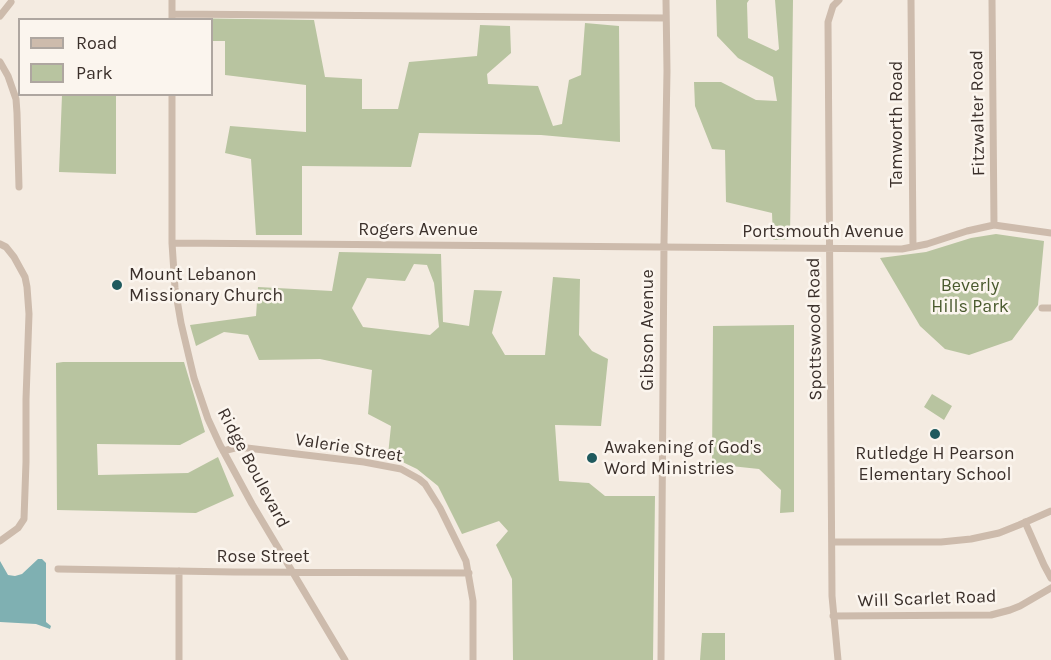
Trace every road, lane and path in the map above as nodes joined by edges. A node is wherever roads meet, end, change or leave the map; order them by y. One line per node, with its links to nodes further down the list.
1 (172, 0): 8 (street)
2 (666, 0): 9 (street, Gibson Avenue)
3 (839, 0): 19 (street, Spottswood Road)
4 (911, 0): 18 (street, Tamworth Road)
5 (992, 0): 13 (street, Fitzwalter Road)
6 (11, 2): 7 (street)
7 (0, 16)
8 (172, 17): 9 (street)
9 (666, 18): 17 (street, Gibson Avenue)
10 (0, 62): 12 (street)
11 (171, 96): 15 (street, Ridge Boulevard)
12 (18, 187)
13 (994, 225): 14 (street, Portsmouth Avenue); 18 (street, Portsmouth Avenue)
14 (1051, 233)
15 (172, 243): 17 (street, Rogers Avenue); 22 (street, Ridge Boulevard)
16 (0, 244): 25 (street)
17 (664, 247): 19 (street, Portsmouth Avenue); 37 (street, Gibson Avenue)
18 (913, 247): 19 (street, Portsmouth Avenue)
19 (829, 248): 26 (street, Spottswood Road)
20 (1042, 308): 21 (street)
21 (1051, 308)
22 (222, 451): 29 (street, Ridge Boulevard); 30 (street, Valerie Street)
23 (1051, 511): 24 (street)
24 (1025, 522): 26 (street); 31 (street)
25 (0, 540)
26 (832, 542): 33 (street, Spottswood Road)
27 (57, 570): 28 (street, Rose Street)
28 (179, 571): 29 (street, Rose Street); 34 (street)
29 (292, 572): 30 (street, Rose Street); 35 (street, Ridge Boulevard)
30 (469, 573): 36 (street, Valerie Street)
31 (1051, 578)
32 (1051, 588): 33 (street, Will Scarlet Road)
33 (833, 616): 38 (street, Spottswood Road)
34 (179, 660)
35 (345, 660)
36 (473, 660)
37 (661, 660)
38 (838, 660)

